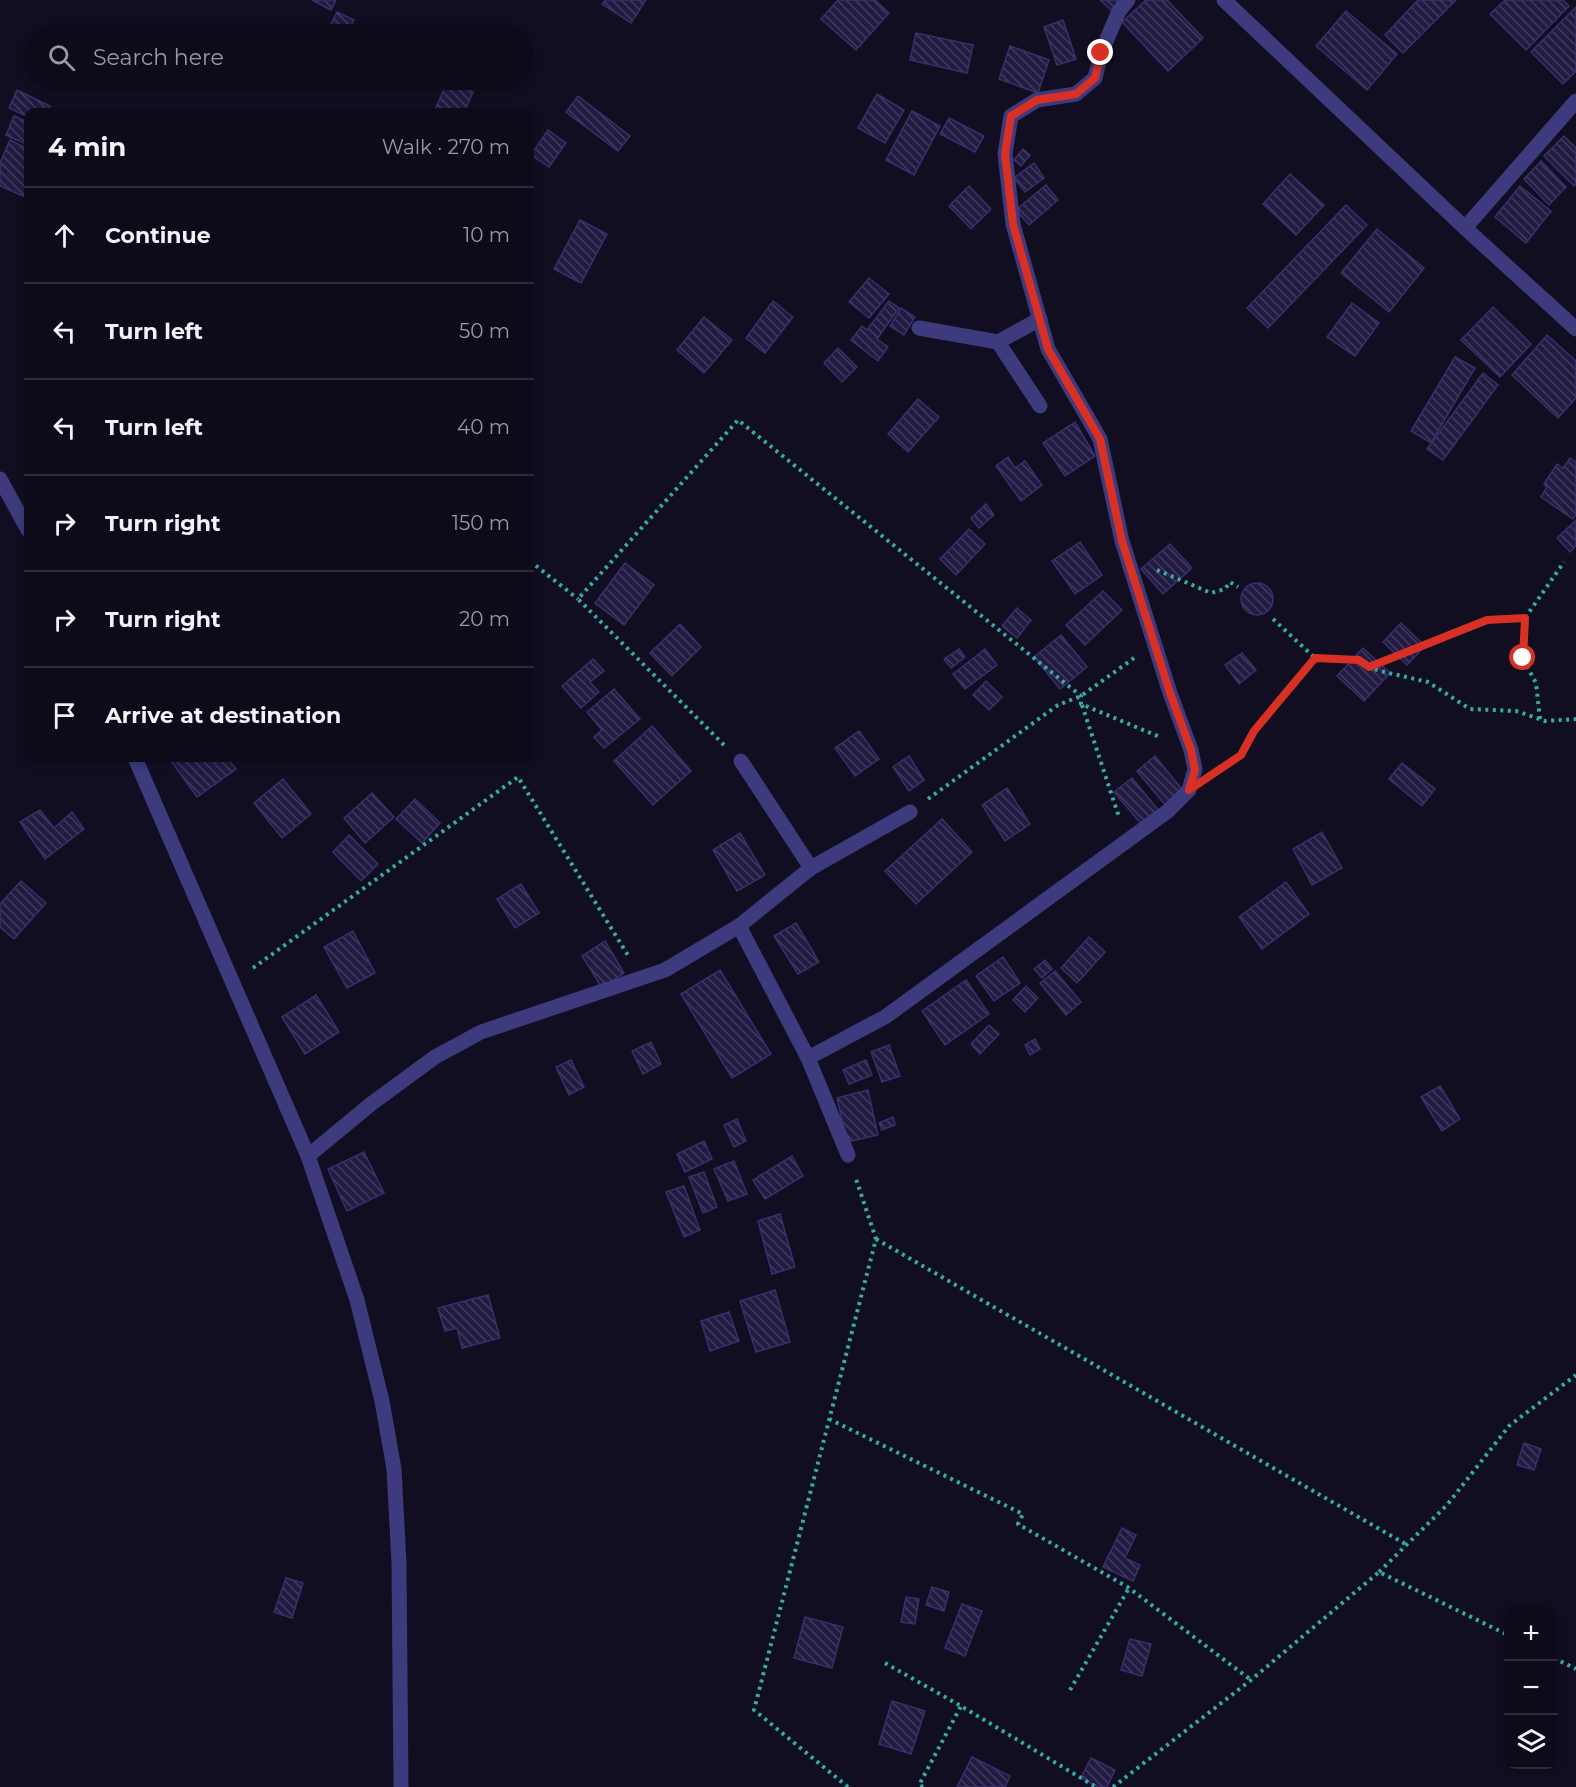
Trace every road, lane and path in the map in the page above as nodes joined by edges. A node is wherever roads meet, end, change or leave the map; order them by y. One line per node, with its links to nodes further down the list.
1 (1128, 0): 5 (street)
2 (1224, 0): 4 (street)
3 (1576, 101): 4 (street)
4 (1465, 228): 7 (street)
5 (1040, 319): 8 (street); 19 (street)
6 (919, 328): 8 (street)
7 (1576, 329)
8 (998, 342): 9 (street)
9 (1040, 406)
10 (0, 479): 11 (street)
11 (24, 523)
12 (1564, 562): 17 (path)
13 (534, 564): 16 (path)
14 (1153, 566): 15 (path)
15 (1238, 587)
16 (578, 599): 22 (path); 27 (path)
17 (1525, 618): 21 (path); 24 (path)
18 (1273, 620): 20 (path)
19 (1154, 643): 22 (path); 26 (street)
20 (1315, 658): 21 (path); 29 (path)
21 (1369, 667): 24 (path)
22 (1081, 696): 23 (path); 30 (path)
23 (1082, 704): 26 (path); 31 (path)
24 (1540, 719): 25 (path)
25 (1576, 719)
26 (1191, 750): 29 (street)
27 (741, 761): 32 (street)
28 (137, 762): 35 (street)
29 (1189, 790): 31 (street)
30 (910, 812): 32 (street)
31 (1127, 841): 36 (street)
32 (811, 868): 33 (street)
33 (739, 926): 34 (street); 36 (street)
34 (642, 978): 35 (path); 38 (street)
35 (232, 983): 38 (street)
36 (808, 1058): 37 (street)
37 (848, 1155): 39 (path)
38 (308, 1156): 52 (street)
39 (876, 1239): 41 (path); 42 (path)
40 (1576, 1375): 42 (path)
41 (830, 1419): 44 (path); 53 (path)
42 (1407, 1545): 43 (path)
43 (1379, 1572): 45 (path); 49 (path)
44 (1129, 1588): 49 (path); 50 (path)
45 (1504, 1633)
46 (1558, 1660): 48 (path)
47 (885, 1663): 51 (path)
48 (1576, 1669)
49 (1251, 1680): 56 (path)
50 (1070, 1690)
51 (962, 1706): 54 (path); 55 (path)
52 (401, 1787)
53 (848, 1787)
54 (923, 1787)
55 (1096, 1787)
56 (1113, 1787)

